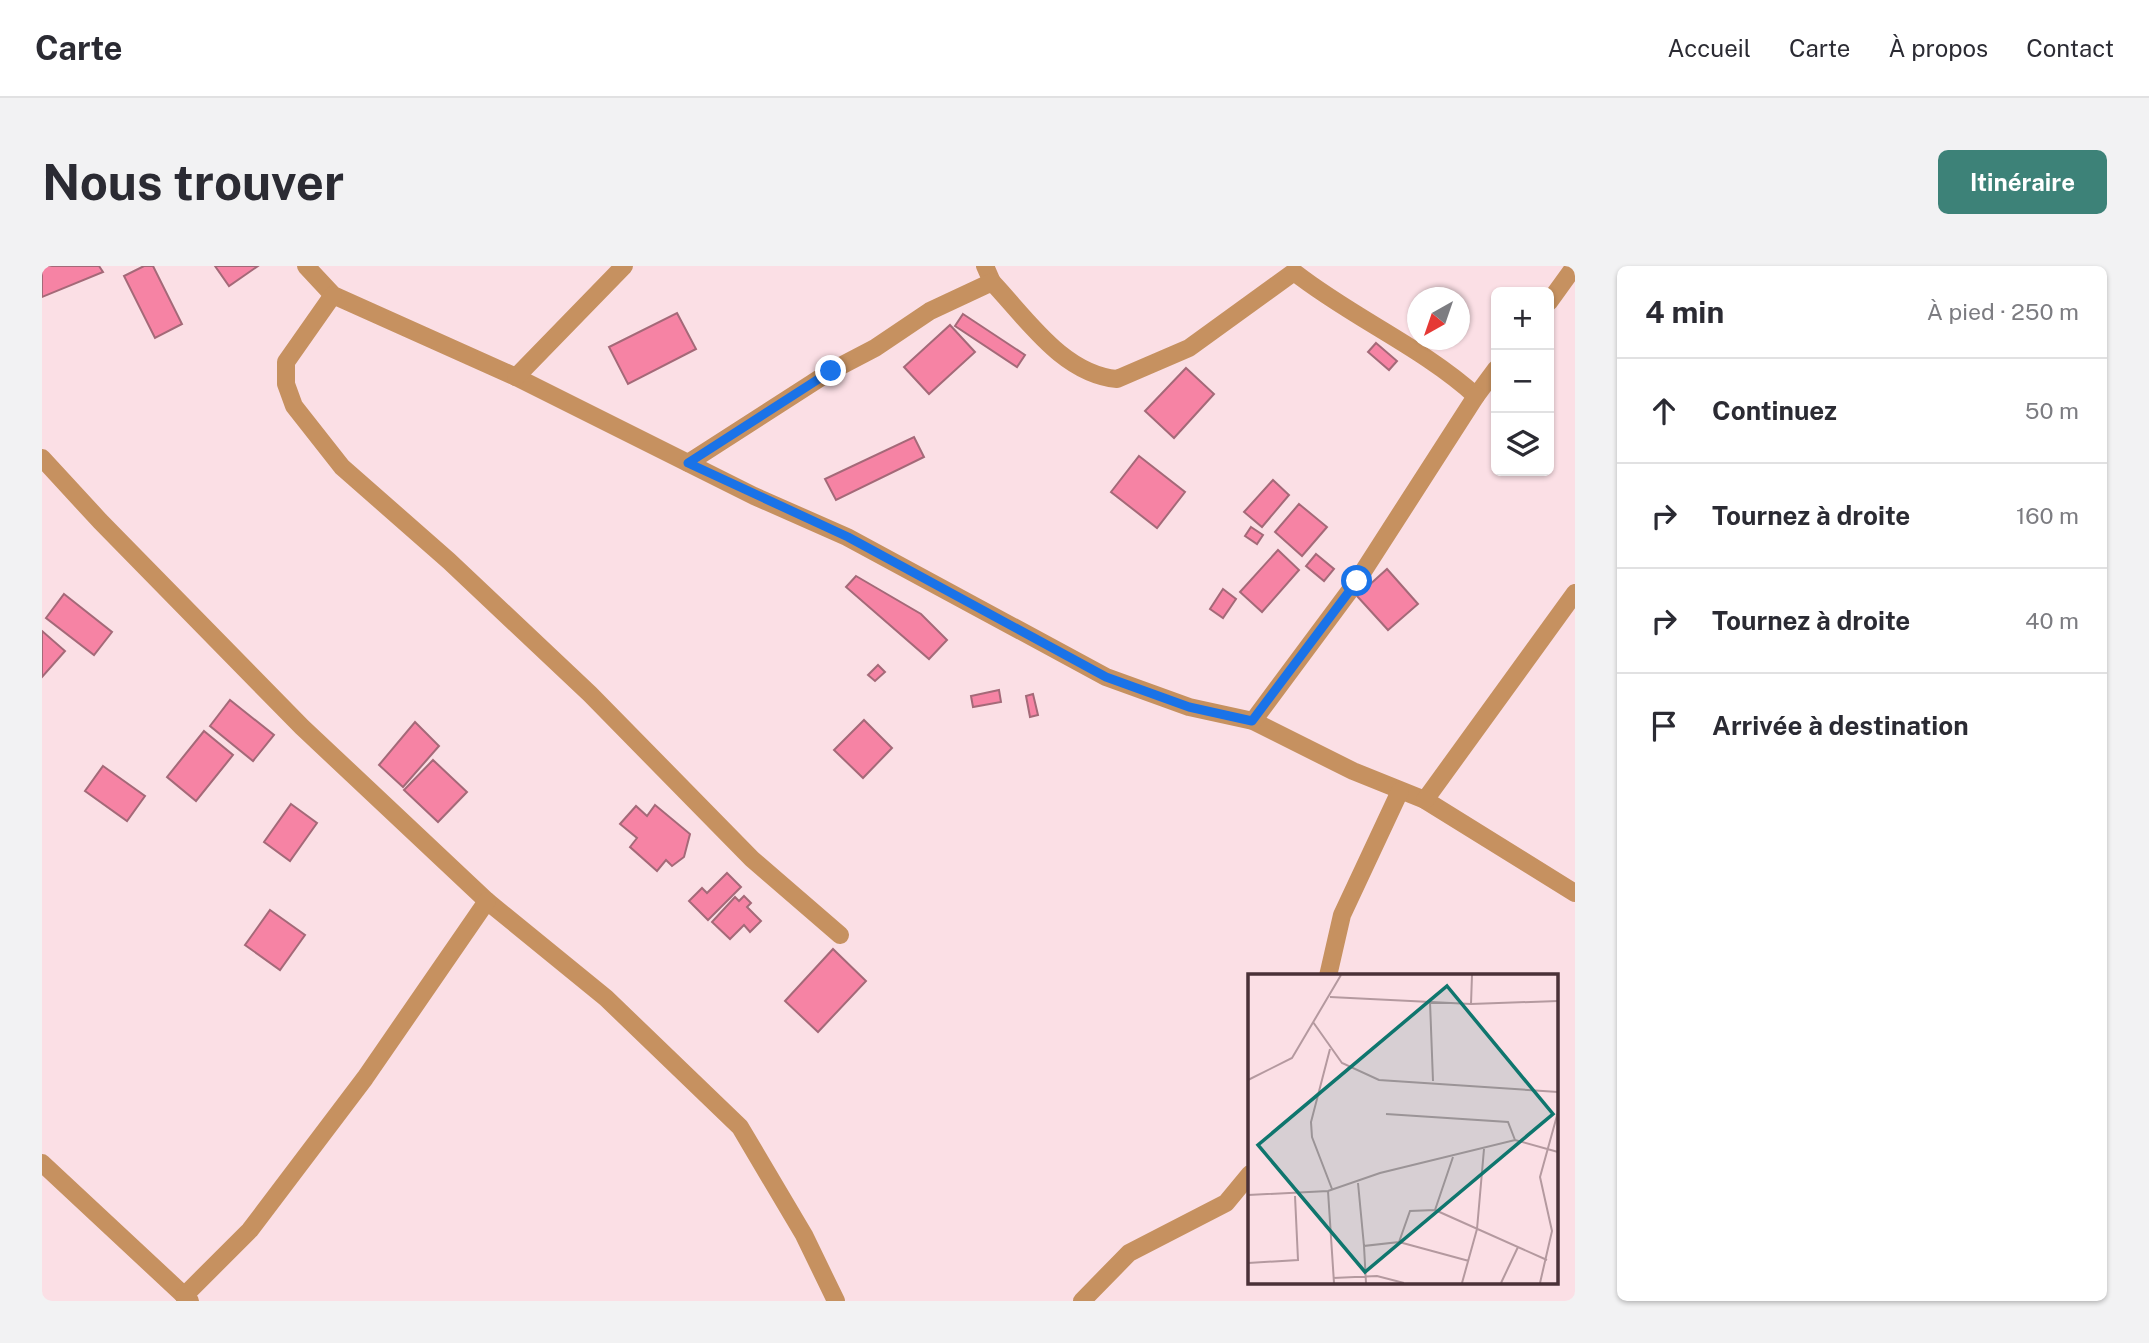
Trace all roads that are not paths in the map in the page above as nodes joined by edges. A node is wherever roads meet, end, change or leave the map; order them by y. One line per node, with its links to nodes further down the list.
1 (306, 266): 6 (street)
2 (624, 266): 9 (street)
3 (1575, 266): 7 (street)
4 (1291, 269): 5 (street); 10 (street)
5 (988, 274): 12 (street)
6 (332, 295): 9 (street); 19 (street)
7 (1554, 295)
8 (1491, 376): 10 (street)
9 (516, 377): 12 (street)
10 (1476, 396): 14 (street)
11 (42, 458): 18 (street)
12 (688, 463): 14 (street)
13 (1575, 593): 16 (street)
14 (1252, 721): 15 (street)
15 (1400, 791): 16 (street); 20 (street)
16 (1425, 800): 17 (street)
17 (1575, 893)
18 (488, 901): 23 (street); 24 (street)
19 (840, 935)
20 (1328, 974)
21 (42, 1163): 23 (street)
22 (1248, 1176): 25 (street)
23 (187, 1298)
24 (836, 1301)
25 (1082, 1301)

